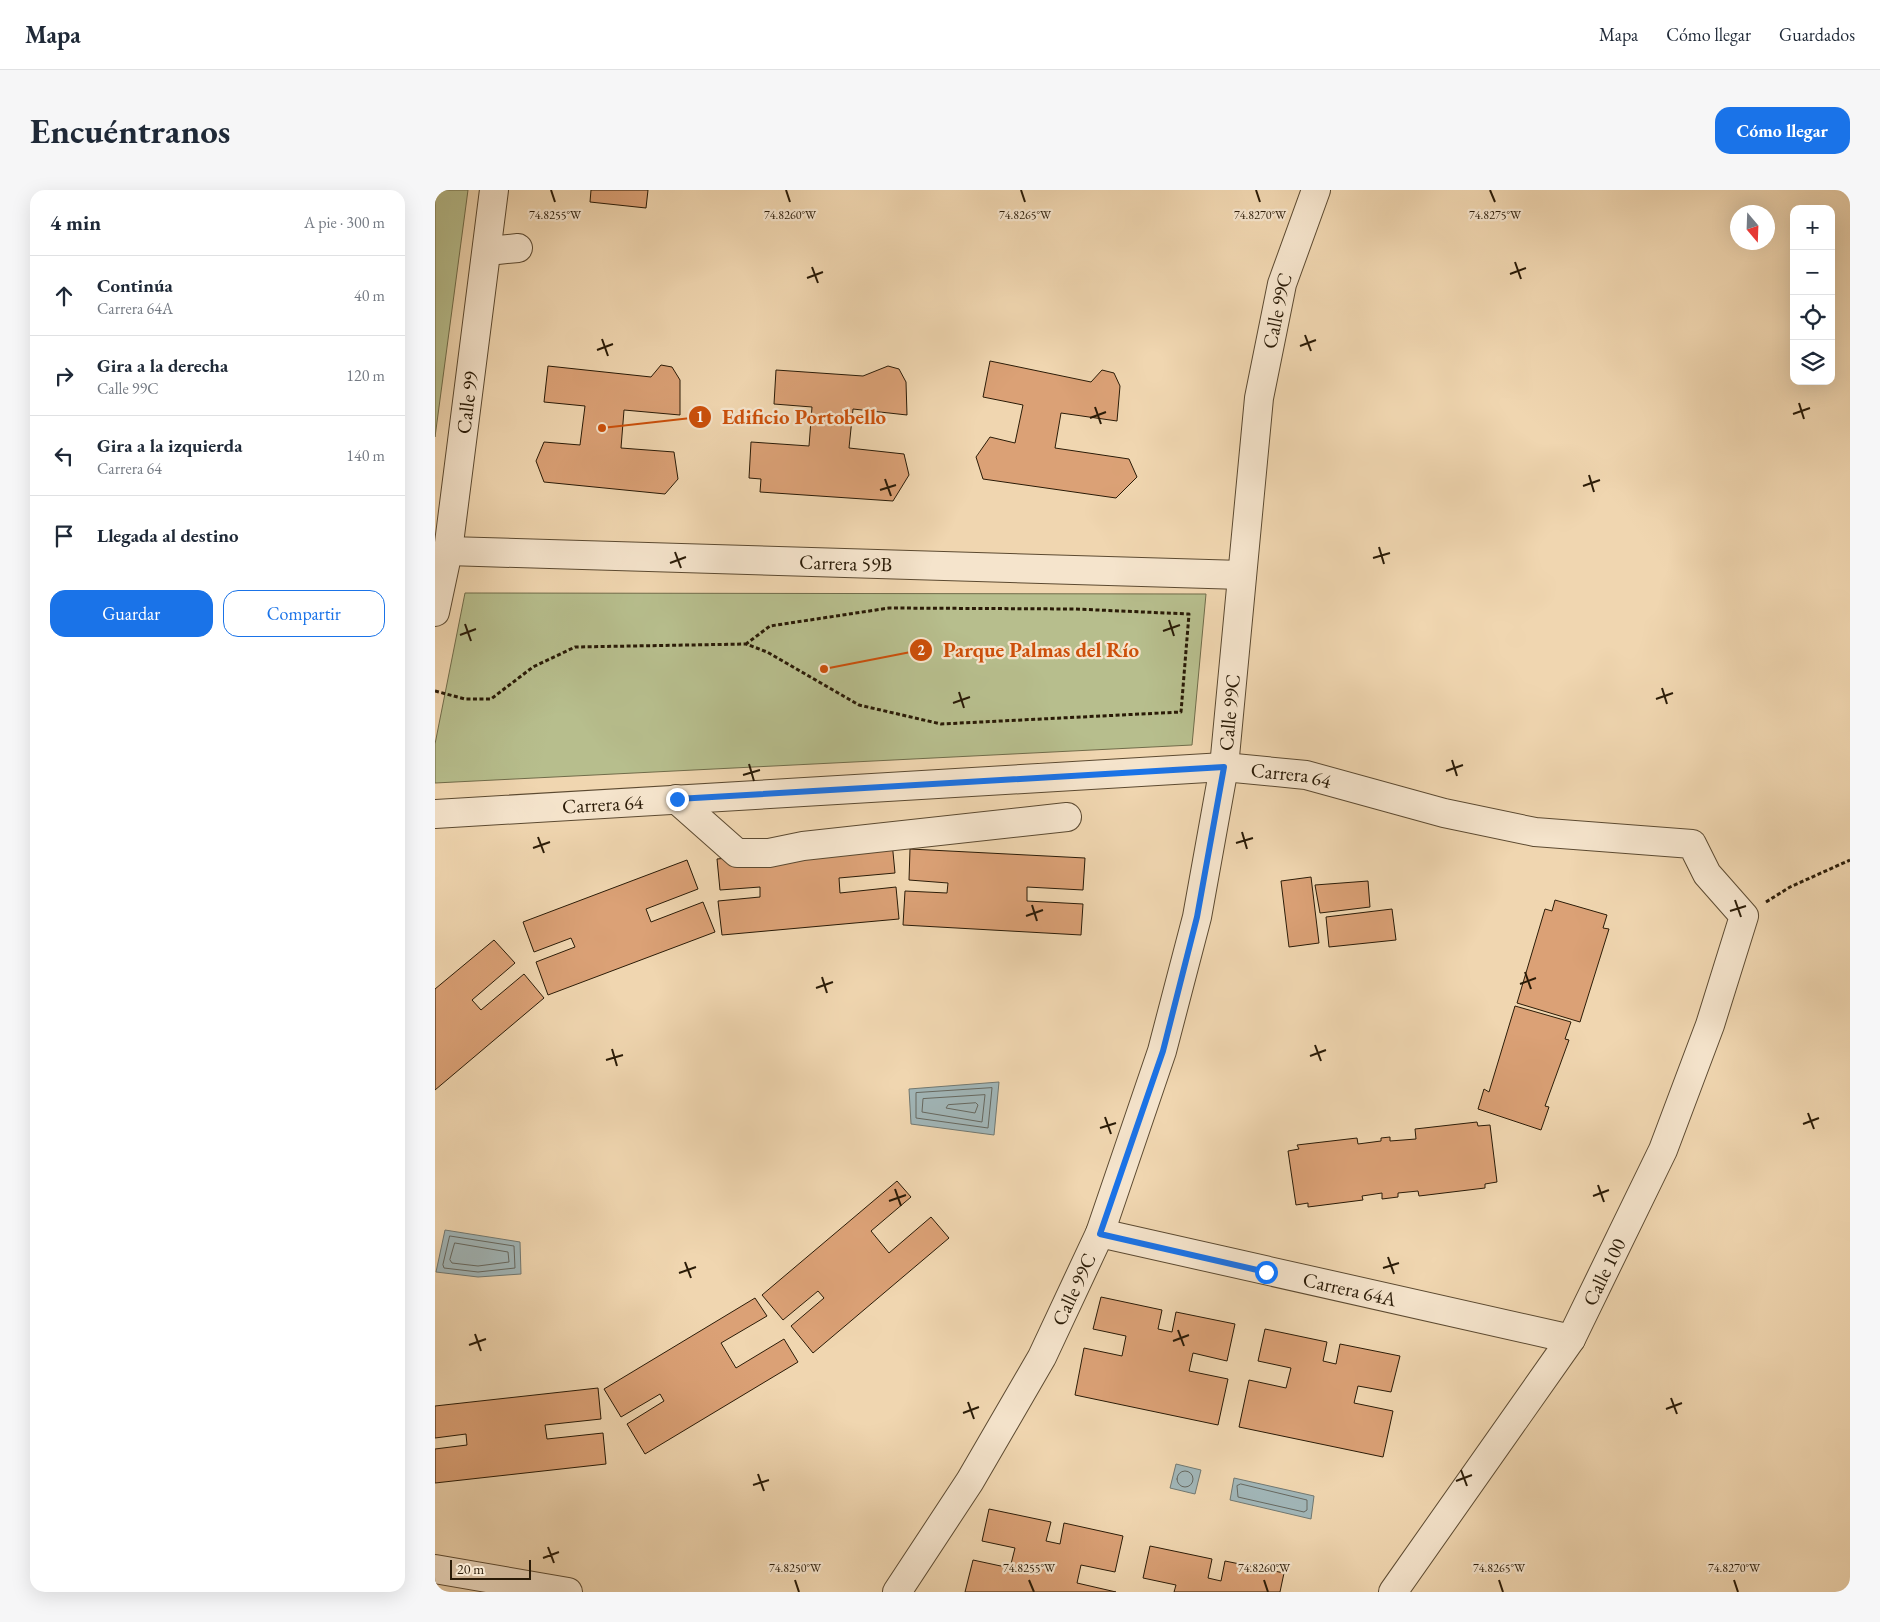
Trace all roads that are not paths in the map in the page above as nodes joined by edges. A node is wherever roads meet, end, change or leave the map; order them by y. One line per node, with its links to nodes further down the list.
1 (494, 190): 4 (street, Calle 99)
2 (1316, 190): 6 (street, Calle 99C)
3 (518, 248): 4 (street)
4 (488, 251): 5 (street, Calle 99)
5 (448, 551): 6 (street, Carrera 59B); 7 (street, Calle 99)
6 (1242, 575): 8 (street, Calle 99C)
7 (435, 612)
8 (1224, 767): 9 (street, Carrera 64); 12 (street, Carrera 64); 13 (street, Calle 99C)
9 (677, 799): 10 (street, Carrera 64); 11 (street)
10 (435, 814)
11 (1067, 817)
12 (1744, 916): 14 (street, Calle 100)
13 (1100, 1234): 14 (street, Carrera 64A); 17 (street, Calle 99C)
14 (1571, 1339): 18 (street, Calle 100)
15 (435, 1569): 16 (street)
16 (568, 1592)
17 (897, 1592)
18 (1393, 1592)

